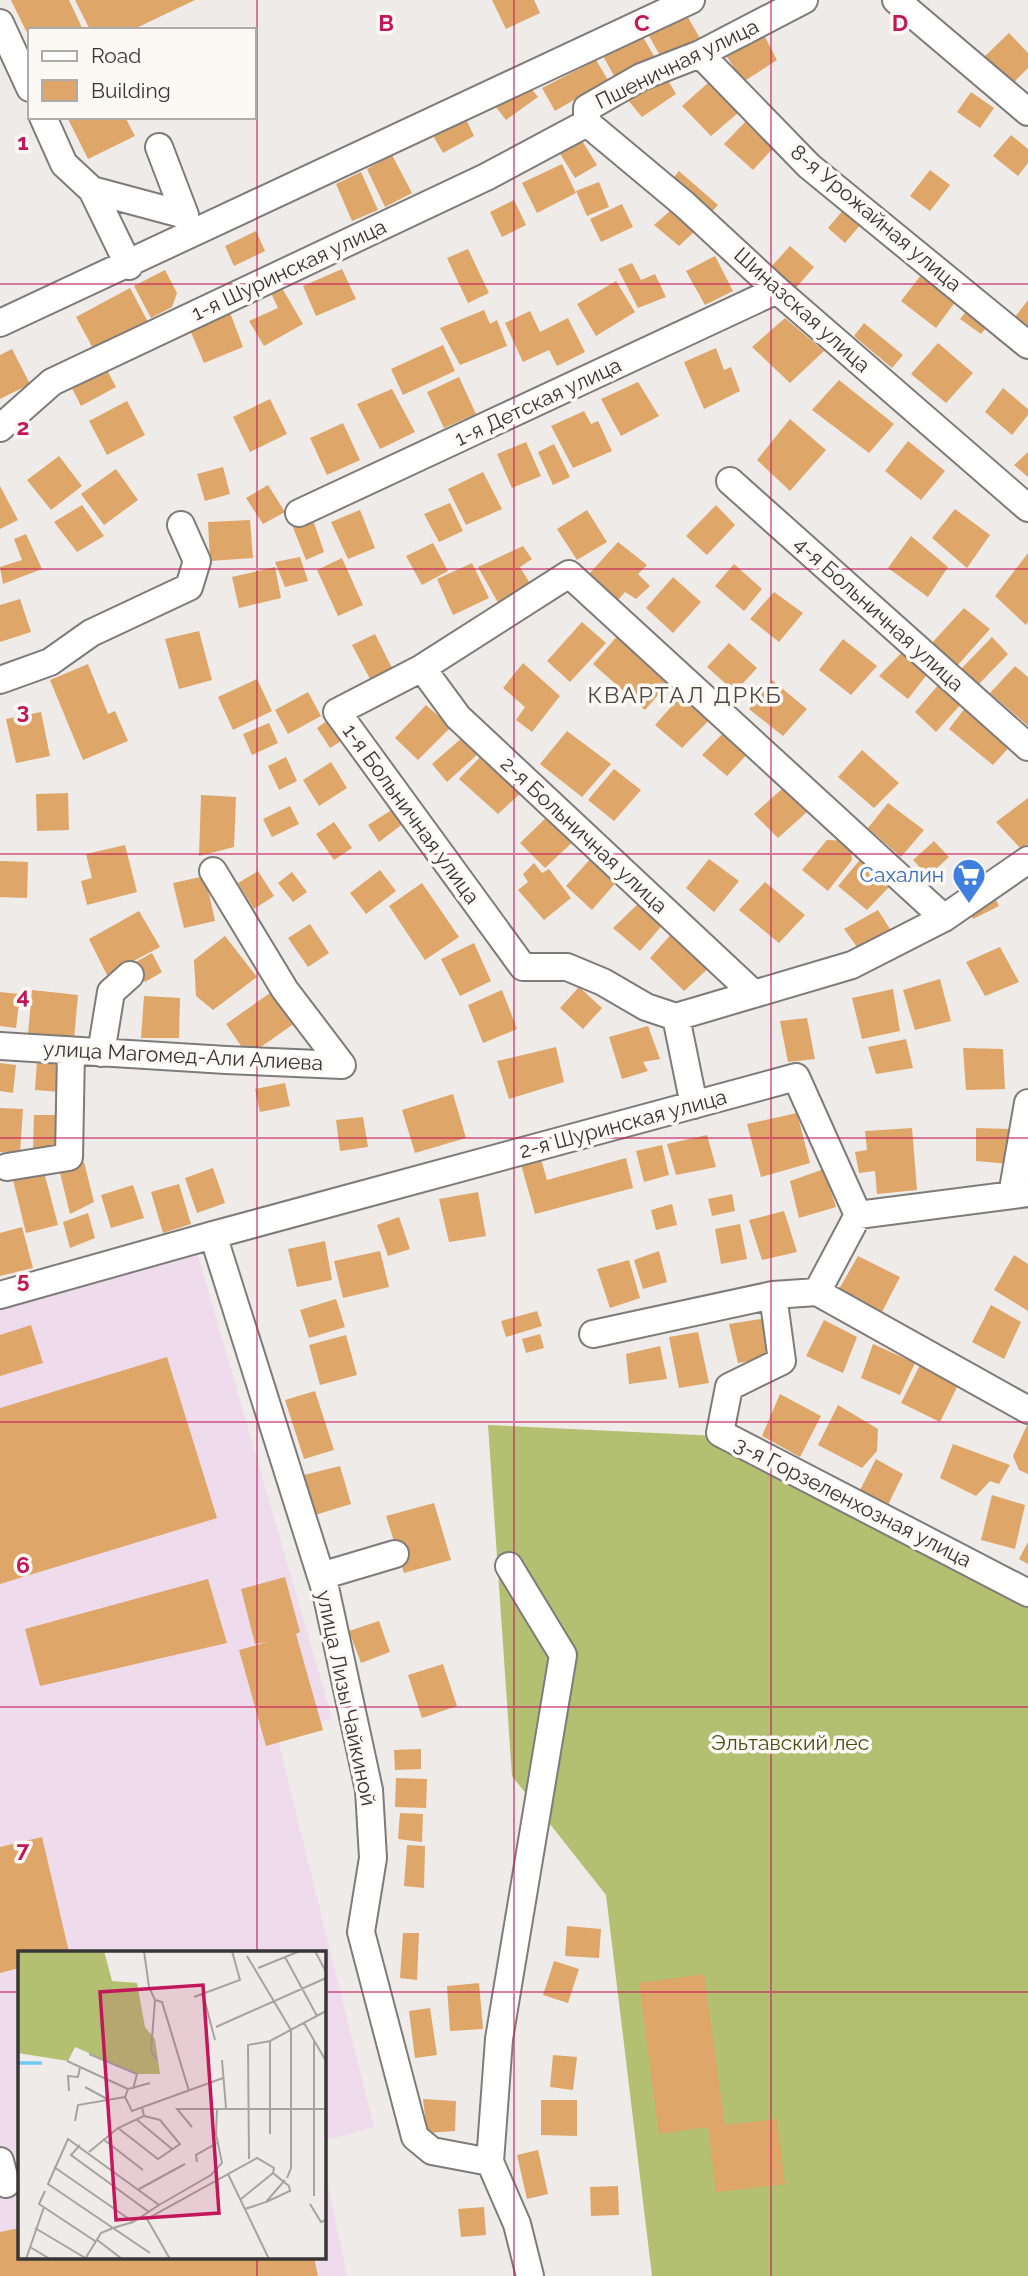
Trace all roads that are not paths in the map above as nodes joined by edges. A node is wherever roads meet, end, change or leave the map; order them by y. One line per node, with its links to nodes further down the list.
1 (691, 0): 12 (street)
2 (804, 0): 5 (street, Пшеничная улица)
3 (896, 0): 7 (street)
4 (0, 23): 6 (street)
5 (700, 54): 8 (street, Пшеничная улица); 15 (street, 8-я Урожайная улица)
6 (28, 84)
7 (1028, 112)
8 (587, 116): 13 (street, Шиназская улица); 16 (street, 1-я Шуринская улица)
9 (44, 119): 11 (street)
10 (159, 147): 11 (street)
11 (92, 190): 12 (street)
12 (129, 265): 14 (street)
13 (777, 290): 18 (street, Шиназская улица); 19 (street, 1-я Детская улица)
14 (0, 323)
15 (1028, 345)
16 (0, 428)
17 (730, 481): 23 (street, 4-я Больничная улица)
18 (1028, 508)
19 (299, 513)
20 (181, 525): 22 (street)
21 (422, 668): 26 (street, 1-я Больничная улица); 28 (street, 2-я Больничная улица); 29 (street, 1-я Больничная улица)
22 (0, 680)
23 (1028, 747)
24 (1028, 860): 26 (street)
25 (213, 871): 32 (street, улица Магомед-Али Алиева)
26 (944, 918): 28 (street)
27 (130, 975): 32 (street)
28 (754, 994): 29 (street)
29 (676, 1017): 34 (street)
30 (0, 1046): 31 (street, улица Магомед-Али Алиева)
31 (71, 1051): 32 (street, улица Магомед-Али Алиева); 35 (street)
32 (101, 1054)
33 (1028, 1103): 36 (street)
34 (694, 1105): 37 (street, 2-я Шуринская улица); 38 (street, 2-я Шуринская улица)
35 (8, 1167)
36 (1021, 1196): 37 (street)
37 (858, 1215): 39 (street)
38 (213, 1235): 40 (street, 2-я Шуринская улица); 46 (street, улица Лизы Чайкиной)
39 (817, 1292): 41 (street); 43 (street)
40 (0, 1295)
41 (773, 1295): 42 (street); 47 (street, 3-я Горзеленхозная улица)
42 (593, 1334)
43 (1028, 1410)
44 (394, 1554): 46 (street)
45 (509, 1566): 48 (street)
46 (321, 1576): 48 (street, улица Лизы Чайкиной)
47 (1028, 1593)
48 (490, 2162): 49 (street)
49 (530, 2276)

